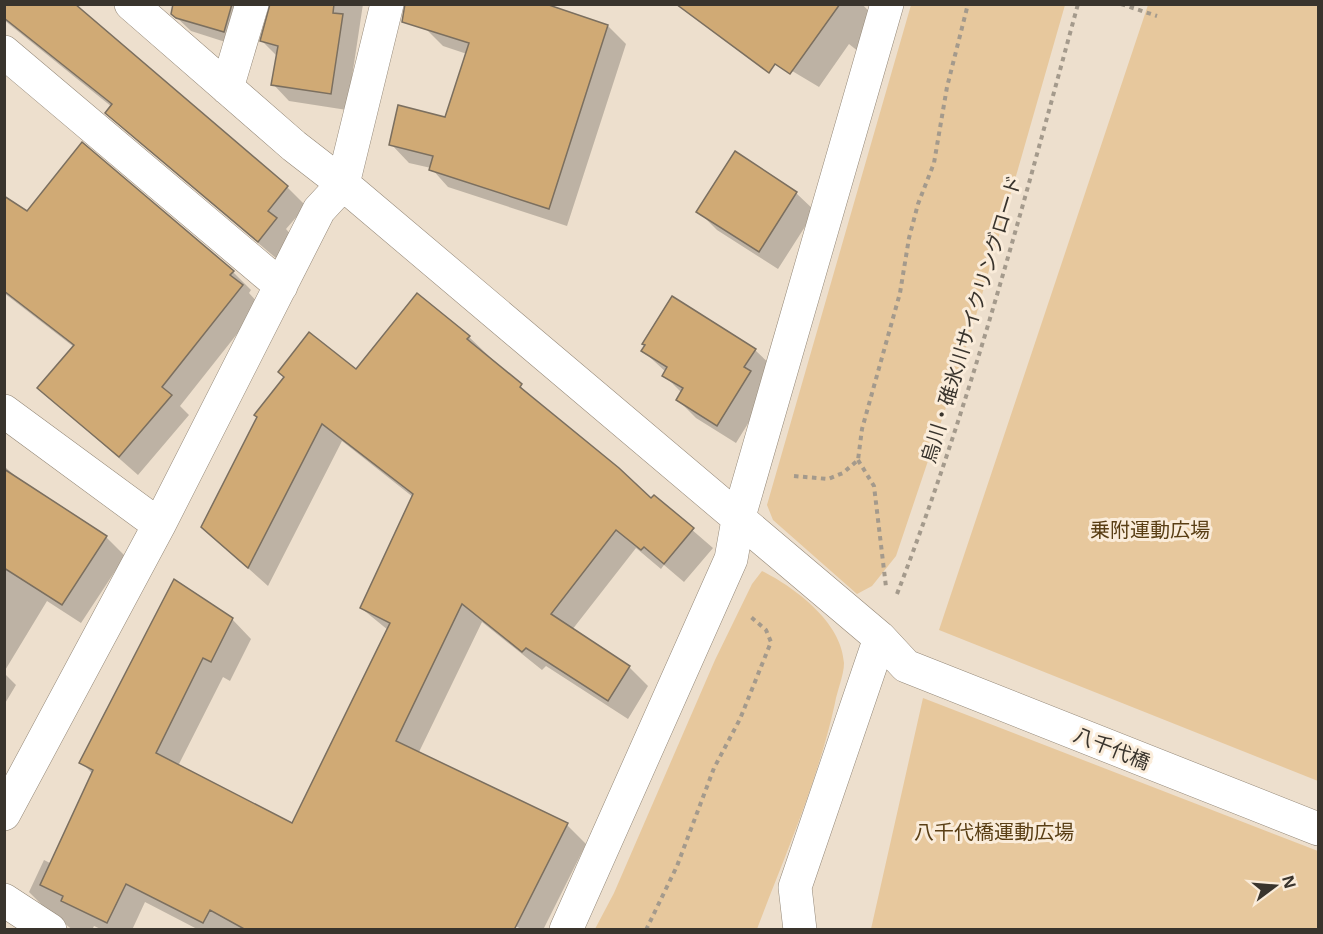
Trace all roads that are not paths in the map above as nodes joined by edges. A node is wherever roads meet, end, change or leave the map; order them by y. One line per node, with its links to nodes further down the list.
1 (131, 4): 6 (street)
2 (252, 4): 6 (street)
3 (387, 4): 7 (street)
4 (887, 4): 10 (street)
5 (4, 52): 8 (street)
6 (227, 88): 7 (street)
7 (343, 184): 8 (street); 10 (street)
8 (281, 286): 11 (street)
9 (4, 411): 11 (street)
10 (738, 520): 12 (street); 17 (street)
11 (159, 525): 13 (street)
12 (880, 638): 14 (street, 八千代橋); 18 (street)
13 (4, 814)
14 (1318, 829)
15 (4, 900): 16 (street)
16 (50, 930)
17 (566, 930)
18 (800, 930)

